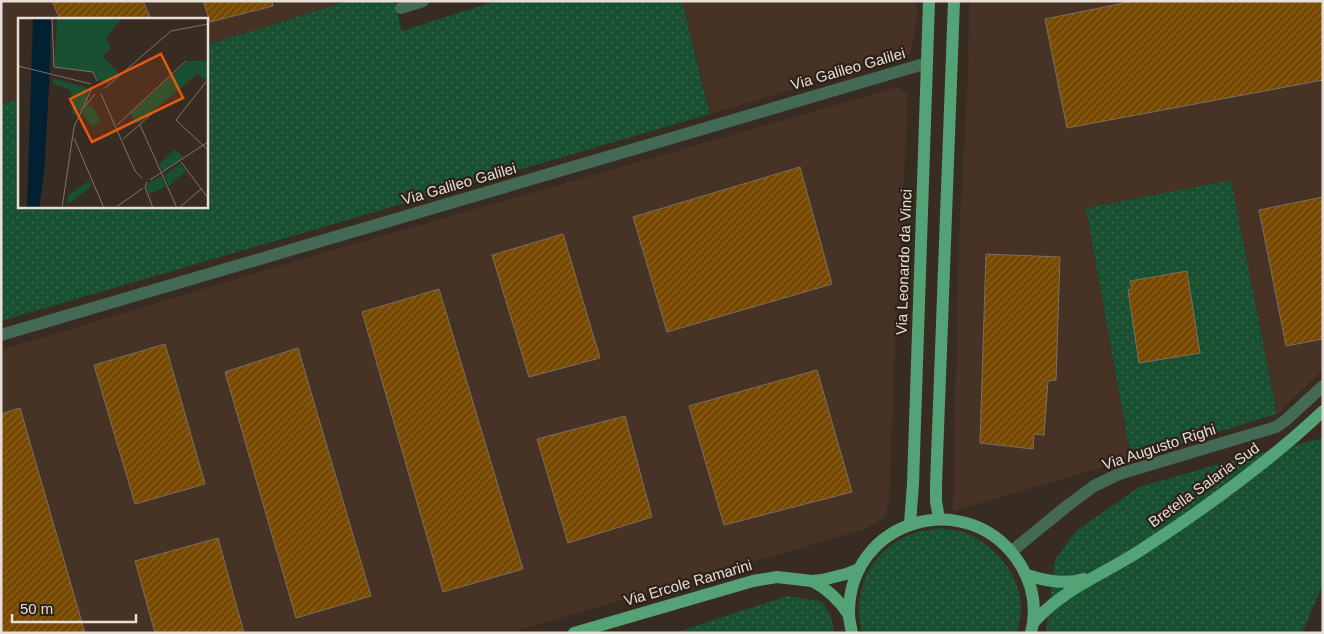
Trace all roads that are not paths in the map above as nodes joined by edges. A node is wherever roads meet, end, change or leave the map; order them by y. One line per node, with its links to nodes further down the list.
1 (423, 1): 4 (street)
2 (930, 1): 5 (main road, Via Leonardo da Vinci)
3 (954, 1): 9 (main road)
4 (401, 8)
5 (927, 63): 6 (street, Via Galileo Galilei); 10 (main road, Via Leonardo da Vinci)
6 (1, 335)
7 (1323, 386): 11 (street, Via Augusto Righi)
8 (1323, 411): 14 (main road, Bretella Salaria Sud)
9 (939, 519): 10 (main road); 11 (main road)
10 (910, 524): 12 (main road)
11 (1012, 551): 13 (main road)
12 (859, 569): 15 (main road, Via Ercole Ramarini); 16 (main road)
13 (1027, 575): 14 (main road, Bretella Salaria Sud); 17 (main road)
14 (1098, 575): 17 (main road, Bretella Salaria Sud)
15 (812, 581): 16 (main road, Via Ercole Ramarini); 18 (main road, Via Ercole Ramarini)
16 (849, 615): 19 (main road)
17 (1033, 627)
18 (574, 633)
19 (852, 633)

